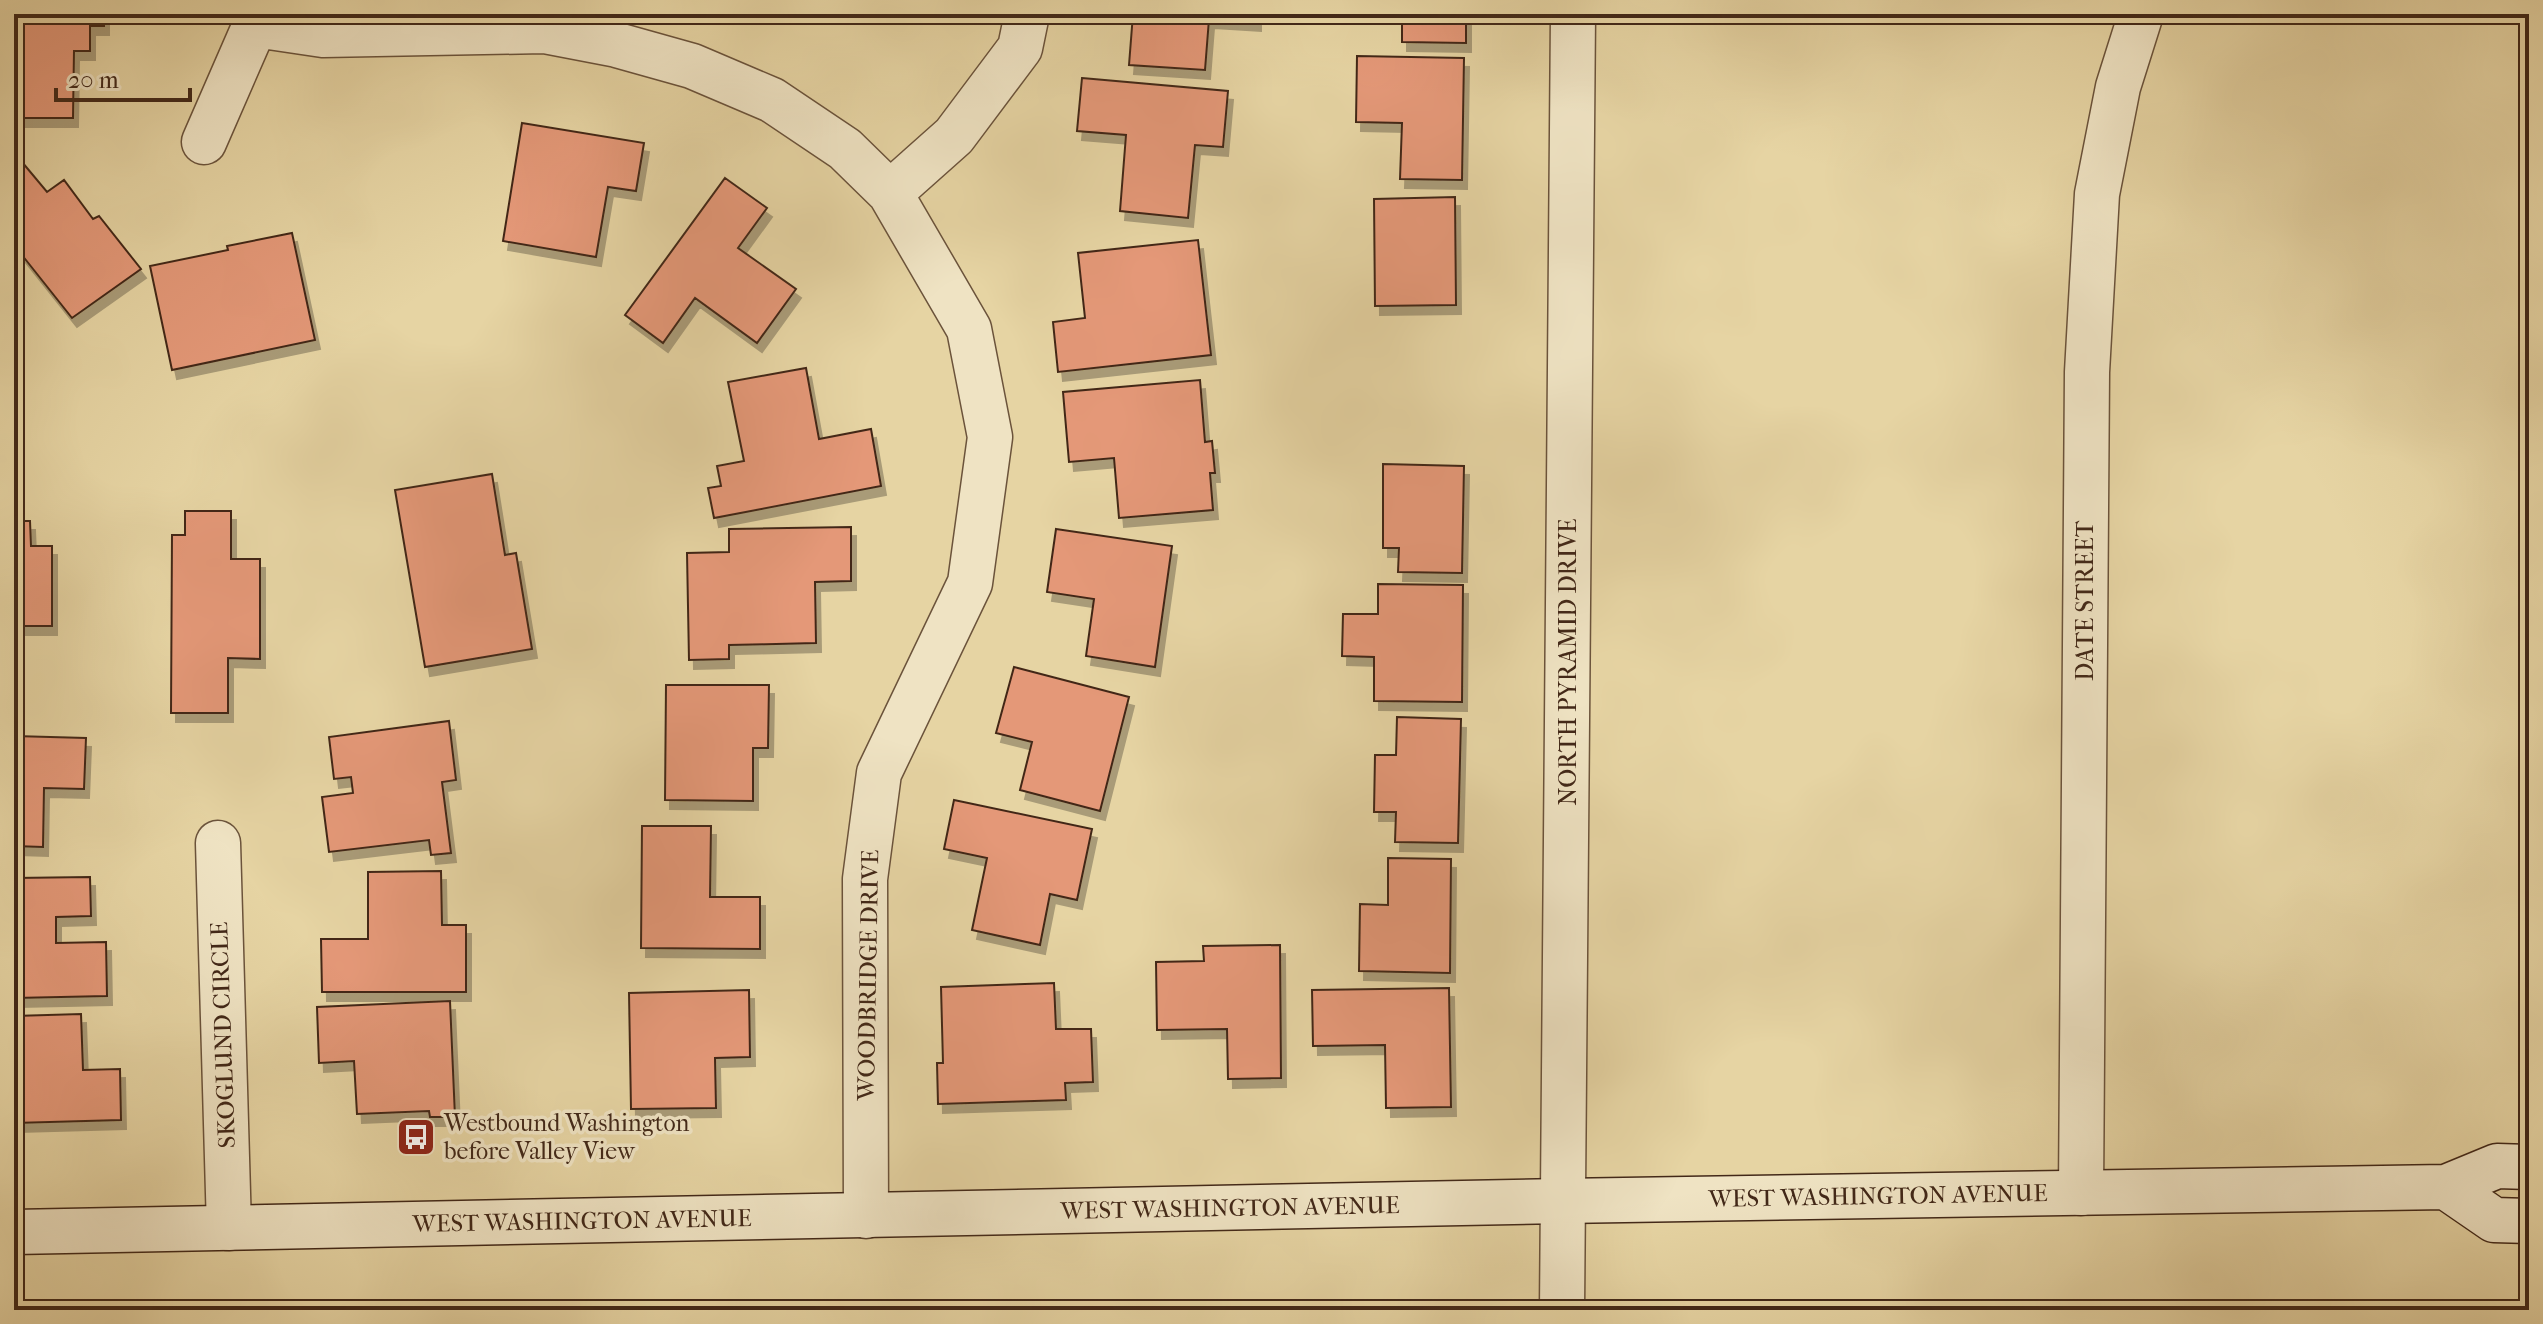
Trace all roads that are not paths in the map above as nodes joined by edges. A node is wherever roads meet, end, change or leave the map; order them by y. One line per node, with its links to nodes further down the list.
1 (1027, 14): 6 (street)
2 (1573, 14): 11 (street, NORTH PYRAMID DRIVE)
3 (2141, 14): 10 (street, DATE STREET)
4 (249, 20): 5 (street); 6 (street, WOODBRIDGE DRIVE)
5 (204, 142)
6 (890, 193): 12 (street, WOODBRIDGE DRIVE)
7 (218, 843): 14 (street, SKOGLUND CIRCLE)
8 (2529, 1167): 9 (street, WEST WASHINGTON AVENUE)
9 (2446, 1187): 10 (street, WEST WASHINGTON AVENUE); 13 (street)
10 (2081, 1193): 11 (street, WEST WASHINGTON AVENUE)
11 (1562, 1201): 12 (street, WEST WASHINGTON AVENUE); 16 (street, NORTH PYRAMID DRIVE)
12 (866, 1216): 14 (street, WEST WASHINGTON AVENUE)
13 (2529, 1221)
14 (229, 1228): 15 (street, WEST WASHINGTON AVENUE)
15 (14, 1232)
16 (1562, 1310)

